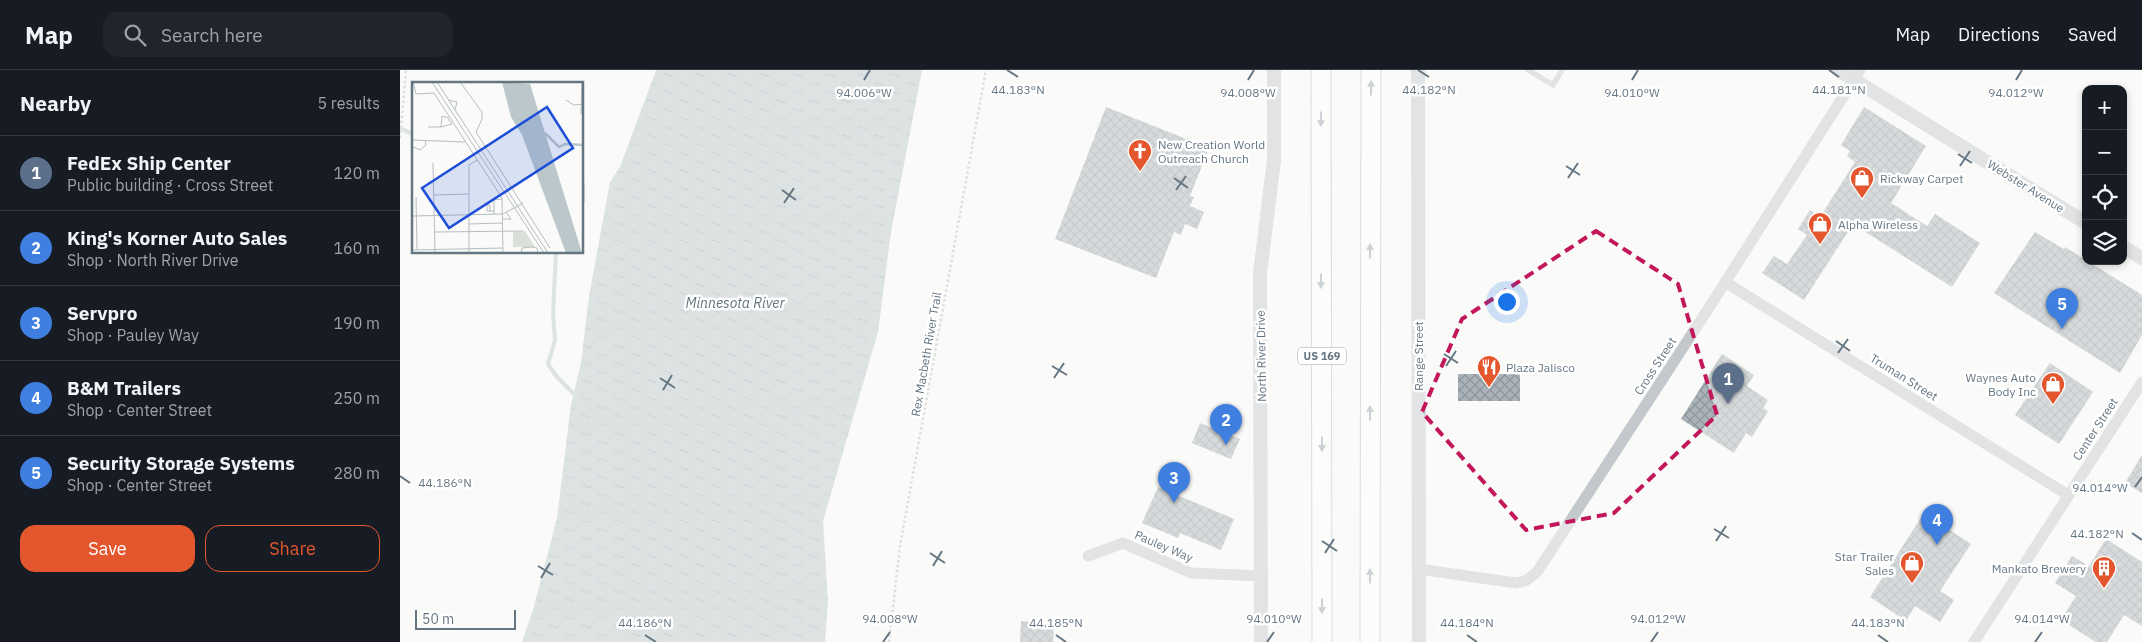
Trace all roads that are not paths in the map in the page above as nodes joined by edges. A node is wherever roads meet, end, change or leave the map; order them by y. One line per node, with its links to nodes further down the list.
1 (1274, 70): 17 (street, North River Drive)
2 (1321, 70): 19 (highway, US 169, one-way to 19)
3 (1371, 70): 20 (highway, one-way to 3)
4 (1418, 70): 16 (street, Range Street)
5 (1528, 70): 6 (lane)
6 (1562, 70)
7 (1838, 70): 8 (street, Webster Avenue)
8 (1857, 75): 9 (street, Webster Avenue); 12 (street, Cross Street)
9 (2082, 220)
10 (2127, 249): 11 (street)
11 (2142, 258)
12 (1725, 282): 14 (street, Truman Street); 16 (street, Cross Street)
13 (2142, 382): 14 (street, Center Street)
14 (2068, 495): 22 (street, Center Street)
15 (1088, 556): 17 (street, Pauley Way)
16 (1418, 569): 21 (street, Range Street)
17 (1262, 576): 18 (street, North River Drive)
18 (1261, 642)
19 (1322, 642)
20 (1370, 642)
21 (1419, 642)
22 (1974, 642)

